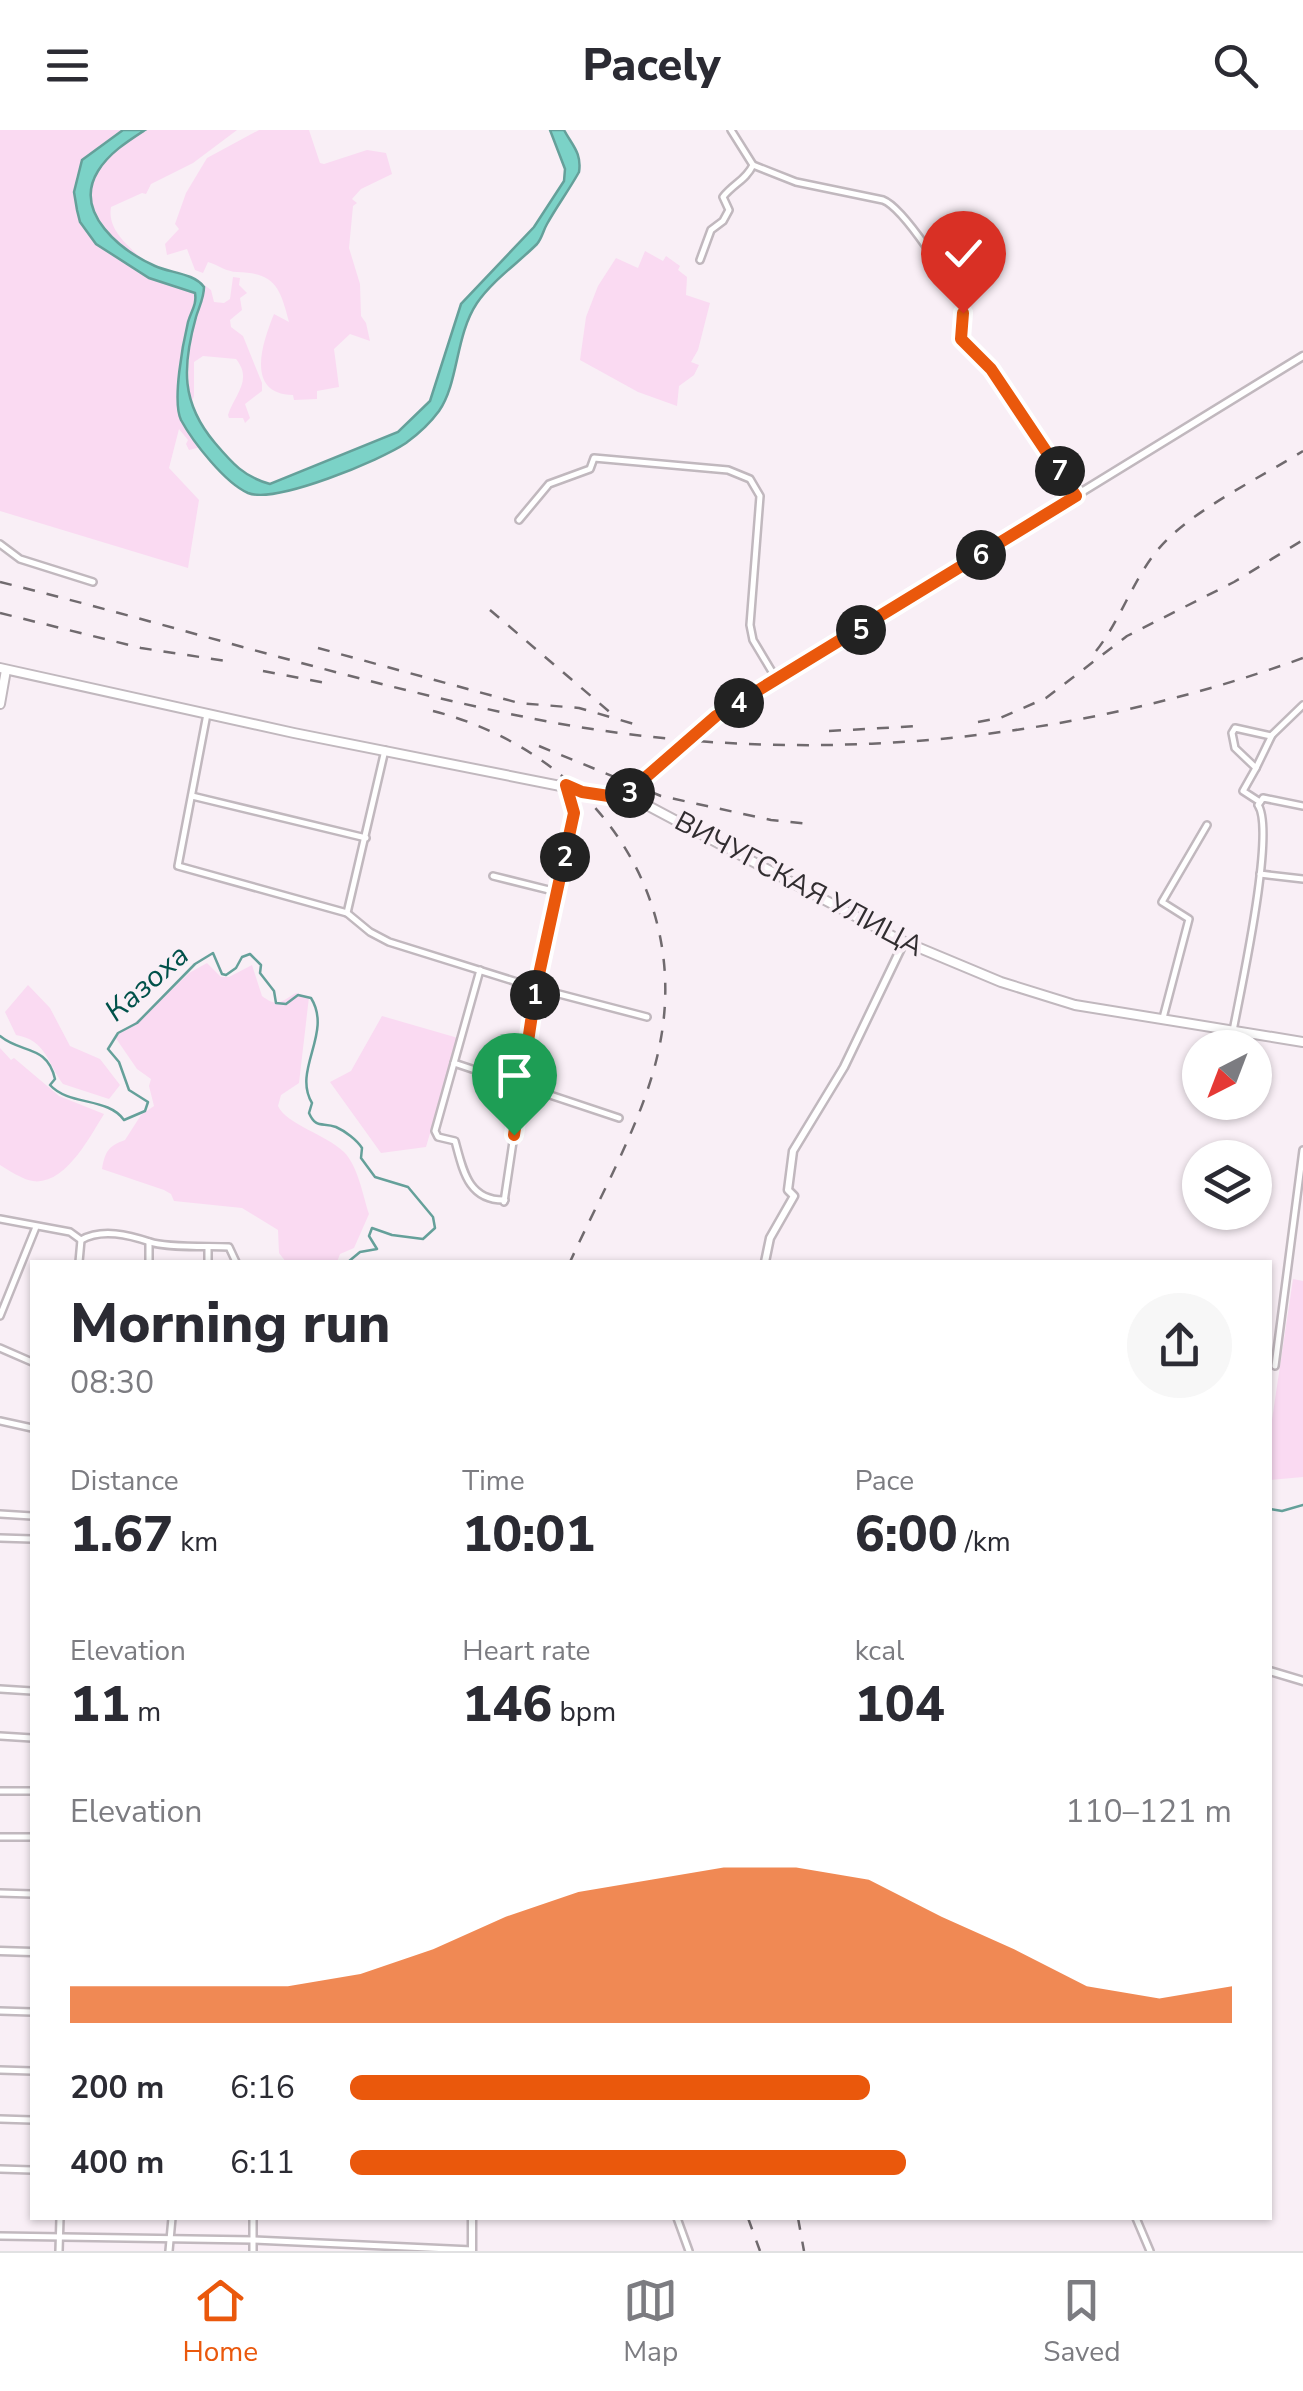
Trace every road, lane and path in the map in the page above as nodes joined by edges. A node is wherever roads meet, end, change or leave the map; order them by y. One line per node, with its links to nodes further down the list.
1 (731, 130): 2 (street)
2 (753, 165): 3 (street); 5 (street)
3 (700, 260)
4 (1303, 356): 5 (street)
5 (1076, 496): 10 (street)
6 (519, 520): 10 (street)
7 (0, 544): 8 (street)
8 (93, 582)
9 (3, 669): 11 (main road); 13 (main road, ВИЧУГСКАЯ УЛИЦА)
10 (777, 681): 19 (street)
11 (0, 704)
12 (1303, 705): 14 (street)
13 (208, 714): 15 (main road, ВИЧУГСКАЯ УЛИЦА); 18 (street)
14 (1272, 735): 16 (street); 16 (street)
15 (385, 750): 17 (main road, ВИЧУГСКАЯ УЛИЦА); 23 (street)
16 (1256, 768): 20 (street)
17 (566, 785): 19 (main road, ВИЧУГСКАЯ УЛИЦА); 27 (street)
18 (192, 796): 23 (street); 28 (street)
19 (622, 798): 29 (main road, ВИЧУГСКАЯ УЛИЦА)
20 (1259, 803): 21 (street); 24 (street)
21 (1303, 806)
22 (1207, 824): 33 (street)
23 (366, 838): 28 (street)
24 (1260, 874): 26 (street); 35 (street)
25 (492, 876): 27 (street)
26 (1303, 879)
27 (557, 892): 31 (street)
28 (347, 913): 30 (street)
29 (904, 942): 33 (main road, ВИЧУГСКАЯ УЛИЦА); 51 (street)
30 (480, 970): 31 (street); 38 (street)
31 (536, 988): 32 (street); 39 (street)
32 (646, 1017)
33 (1162, 1020): 34 (main road, ВИЧУГСКАЯ УЛИЦА)
34 (1221, 1030)
35 (1233, 1030)
36 (1272, 1038): 37 (main road, ВИЧУГСКАЯ УЛИЦА)
37 (1303, 1042)
38 (454, 1063): 39 (street); 39 (street)
39 (520, 1085): 40 (street)
40 (618, 1118)
41 (1303, 1150): 55 (street)
42 (0, 1218): 43 (street)
43 (36, 1228): 44 (street); 52 (street)
44 (82, 1240): 45 (street); 47 (street)
45 (150, 1242): 46 (street); 48 (street)
46 (208, 1247): 49 (street); 50 (street)
47 (80, 1260)
48 (149, 1260)
49 (208, 1260)
50 (235, 1260)
51 (765, 1260)
52 (0, 1316)
53 (0, 1348): 54 (street)
54 (30, 1361)
55 (1275, 1366)
56 (0, 1421): 57 (street)
57 (30, 1428)
58 (0, 1514): 59 (street)
59 (30, 1516)
60 (0, 1538): 61 (street)
61 (30, 1539)
62 (1272, 1672): 63 (street)
63 (1303, 1681)
64 (0, 1689): 65 (street)
65 (30, 1690)
66 (0, 1736): 67 (street)
67 (30, 1738)
68 (0, 1791): 69 (street)
69 (30, 1791)
70 (0, 1837): 71 (street)
71 (30, 1838)
72 (0, 1893): 73 (street)
73 (30, 1894)
74 (0, 1951): 75 (street)
75 (30, 1952)
76 (0, 2011): 77 (street)
77 (30, 2012)
78 (0, 2070): 79 (street)
79 (30, 2071)
80 (0, 2119): 81 (street)
81 (30, 2120)
82 (0, 2169): 83 (street)
83 (30, 2170)
84 (60, 2220): 91 (street)
85 (172, 2220): 92 (street)
86 (253, 2220): 93 (street)
87 (472, 2220): 99 (street)
88 (678, 2220): 100 (street)
89 (1137, 2220): 101 (street)
90 (0, 2236): 91 (street)
91 (58, 2238): 92 (street); 96 (street)
92 (171, 2238): 93 (street); 97 (street)
93 (253, 2240): 94 (street); 98 (street)
94 (306, 2247): 95 (street)
95 (372, 2249): 99 (street)
96 (58, 2251)
97 (169, 2251)
98 (253, 2251)
99 (472, 2251)
100 (689, 2251)
101 (1150, 2251)

